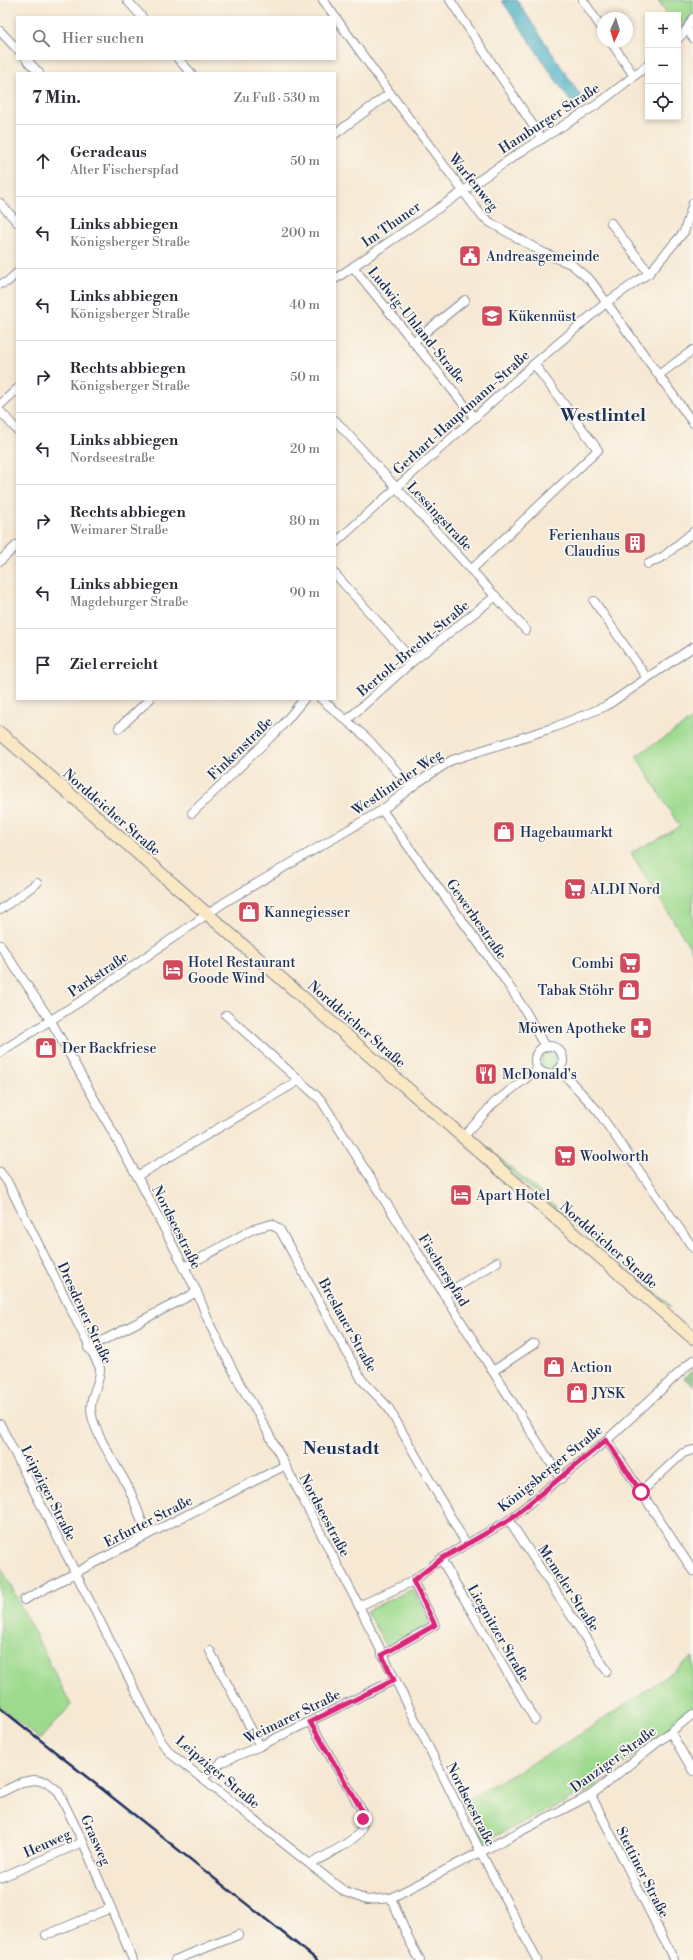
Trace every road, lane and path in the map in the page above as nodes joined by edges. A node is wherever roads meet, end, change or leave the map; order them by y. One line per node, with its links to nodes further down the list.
1 (127, 0): 5 (street)
2 (323, 0): 6 (street, Warfenweg)
3 (450, 0): 24 (street)
4 (583, 0): 9 (street)
5 (141, 16)
6 (335, 16)
7 (336, 18): 22 (street, Warfenweg)
8 (693, 18): 10 (street)
9 (597, 21)
10 (687, 29): 12 (street); 13 (street)
11 (0, 31): 14 (street)
12 (681, 36)
13 (693, 38)
14 (16, 48)
15 (615, 48): 21 (street)
16 (27, 60): 19 (street)
17 (179, 60): 20 (street)
18 (645, 67): 21 (street, Hamburger Straße)
19 (38, 72)
20 (190, 72)
21 (634, 76): 24 (street, Hamburger Straße)
22 (390, 93): 23 (street); 25 (street, Warfenweg)
23 (336, 133)
24 (542, 139): 25 (street, Hamburger Straße)
25 (462, 191): 30 (street, Im Thuner); 36 (street, Warfenweg)
26 (0, 203): 28 (street)
27 (693, 203): 31 (street, Gerhart-Hauptmann-Straße)
28 (16, 221)
29 (611, 223): 31 (street)
30 (353, 267): 33 (street, Im Thuner); 37 (street, Ludwig-Uhland-Straße)
31 (649, 273): 36 (street, Gerhart-Hauptmann-Straße)
32 (16, 274): 34 (street)
33 (336, 278)
34 (0, 284)
35 (465, 300): 37 (street)
36 (607, 302): 39 (street, Gerhart-Hauptmann-Straße); 40 (street, Warfenweg)
37 (413, 342): 44 (street, Ludwig-Uhland-Straße)
38 (693, 350): 40 (street)
39 (534, 364): 44 (street, Gerhart-Hauptmann-Straße); 54 (street)
40 (660, 374): 46 (street, Warfenweg)
41 (16, 390): 42 (street)
42 (0, 405)
43 (0, 411): 47 (street)
44 (475, 418): 48 (street, Gerhart-Hauptmann-Straße)
45 (336, 421): 48 (street, Lessingstraße)
46 (693, 423)
47 (16, 429)
48 (396, 488): 50 (street, Gerhart-Hauptmann-Straße); 54 (street, Lessingstraße)
49 (693, 532): 53 (street)
50 (336, 542)
51 (16, 547): 52 (street)
52 (0, 561)
53 (648, 564)
54 (471, 570): 56 (street, Lessingstraße)
55 (336, 575): 60 (street)
56 (496, 596): 58 (street, Lessingstraße); 60 (street, Bertolt-Brecht-Straße)
57 (594, 601): 61 (street)
58 (526, 630)
59 (693, 647): 61 (street, Westlinteler Weg)
60 (414, 661): 65 (street, Bertolt-Brecht-Straße)
61 (647, 678): 68 (street, Westlinteler Weg)
62 (149, 700): 66 (street)
63 (303, 700): 70 (street, Finkenstraße)
64 (322, 700): 65 (street)
65 (347, 720): 68 (street)
66 (119, 728)
67 (0, 733): 73 (main road, Norddeicher Straße)
68 (411, 788): 69 (street, Westlinteler Weg)
69 (382, 810): 73 (street, Westlinteler Weg); 77 (street, Gewerbestraße)
70 (192, 813)
71 (37, 883): 72 (street)
72 (0, 910)
73 (207, 914): 76 (street, Parkstraße); 82 (main road, Norddeicher Straße)
74 (0, 946): 76 (street, Nordseestraße)
75 (226, 1015): 81 (street, Fischerspfad)
76 (51, 1021): 78 (street, Parkstraße); 84 (street, Nordseestraße)
77 (545, 1047): 79 (street); 80 (street)
78 (0, 1052)
79 (538, 1069): 80 (street); 82 (street)
80 (559, 1069): 85 (street)
81 (300, 1080): 84 (street); 89 (street, Fischerspfad)
82 (464, 1136): 90 (main road, Norddeicher Straße)
83 (0, 1172): 92 (street, Dresdener Straße)
84 (137, 1176): 87 (street, Nordseestraße)
85 (693, 1248)
86 (496, 1262): 89 (street)
87 (183, 1268): 88 (street, Nordseestraße); 103 (street, Breslauer Straße)
88 (197, 1292): 92 (street); 98 (street, Nordseestraße)
89 (444, 1295): 94 (street, Fischerspfad)
90 (693, 1338)
91 (534, 1344): 94 (street)
92 (88, 1348): 102 (street, Dresdener Straße)
93 (693, 1360): 96 (street, Königsberger Straße)
94 (493, 1371): 99 (street, Fischerspfad)
95 (0, 1424): 106 (street, Leipziger Straße)
96 (606, 1440): 99 (street, Königsberger Straße); 100 (street)
97 (693, 1450): 100 (street)
98 (284, 1466): 102 (street, Erfurter Straße); 109 (street, Nordseestraße)
99 (561, 1479): 101 (street, Königsberger Straße)
100 (641, 1492): 105 (street)
101 (509, 1520): 103 (street, Königsberger Straße); 112 (street, Memeler Straße)
102 (147, 1535): 106 (street, Erfurter Straße)
103 (466, 1544): 104 (street, Königsberger Straße)
104 (441, 1559): 107 (street, Königsberger Straße); 115 (street, Liegnitzer Straße)
105 (691, 1565)
106 (76, 1573): 108 (street, Erfurter Straße); 120 (street, Leipziger Straße)
107 (413, 1581): 109 (street, Königsberger Straße); 111 (street)
108 (24, 1600)
109 (359, 1606): 111 (street, Nordseestraße)
110 (210, 1651): 118 (street)
111 (382, 1655): 113 (street, Nordseestraße)
112 (608, 1671)
113 (394, 1680): 116 (street, Weimarer Straße); 124 (street, Nordseestraße)
114 (693, 1714): 117 (street, Danziger Straße)
115 (534, 1720)
116 (310, 1722): 118 (street, Weimarer Straße); 125 (street)
117 (671, 1733): 119 (street); 122 (street, Danziger Straße)
118 (260, 1746): 120 (street, Weimarer Straße)
119 (693, 1771)
120 (202, 1778): 125 (street, Leipziger Straße)
121 (0, 1793): 123 (street, Grasweg)
122 (590, 1795): 124 (street, Danziger Straße); 135 (street, Stettiner Straße)
123 (83, 1842): 126 (street, Heuweg); 128 (street, Grasweg)
124 (481, 1852): 127 (street, Leipziger Straße); 134 (street, Nordseestraße)
125 (310, 1864): 127 (street, Leipziger Straße)
126 (0, 1878)
127 (391, 1898): 133 (street)
128 (111, 1908): 129 (street); 131 (street, Grasweg)
129 (46, 1935)
130 (238, 1935): 132 (street)
131 (133, 1960)
132 (175, 1960)
133 (420, 1960)
134 (537, 1960)
135 (674, 1960)

